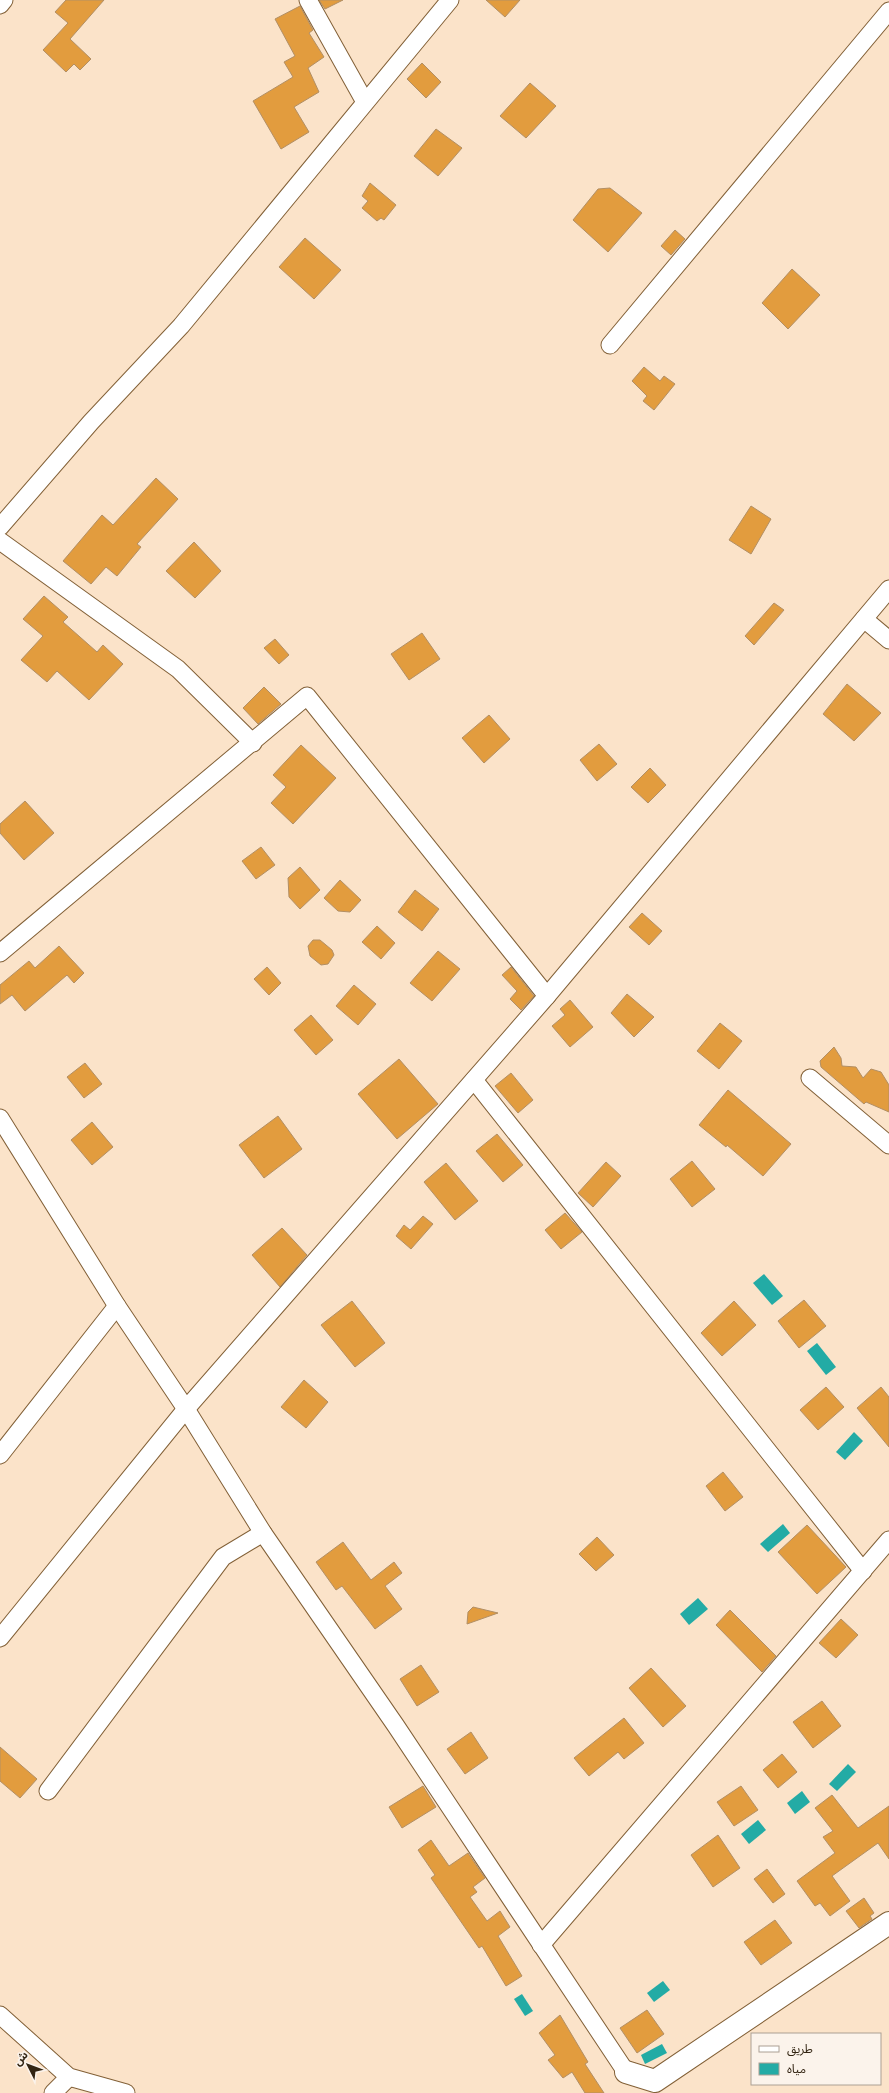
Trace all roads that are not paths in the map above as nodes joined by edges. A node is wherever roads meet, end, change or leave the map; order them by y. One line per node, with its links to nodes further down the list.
1 (4, 0): 4 (street)
2 (308, 0): 6 (street)
3 (450, 0): 6 (street)
4 (0, 5)
5 (889, 10): 7 (street)
6 (365, 102): 8 (street)
7 (610, 345)
8 (0, 527)
9 (0, 541): 13 (street)
10 (889, 589): 11 (street)
11 (864, 618): 12 (street); 15 (street)
12 (889, 640)
13 (253, 743): 14 (street); 15 (street)
14 (0, 953)
15 (547, 996): 17 (street)
16 (810, 1078): 19 (street)
17 (474, 1080): 21 (street); 25 (street)
18 (2, 1124): 20 (street)
19 (889, 1145)
20 (117, 1306): 21 (street); 22 (street)
21 (186, 1409): 23 (street); 26 (street)
22 (0, 1455)
23 (263, 1532): 27 (street); 29 (street)
24 (889, 1540): 25 (street)
25 (863, 1571): 29 (street)
26 (0, 1638)
27 (48, 1791)
28 (889, 1923): 31 (street)
29 (542, 1945): 31 (street)
30 (0, 2016): 32 (street)
31 (626, 2072)
32 (69, 2077): 33 (street); 34 (street)
33 (53, 2093)
34 (126, 2093)

